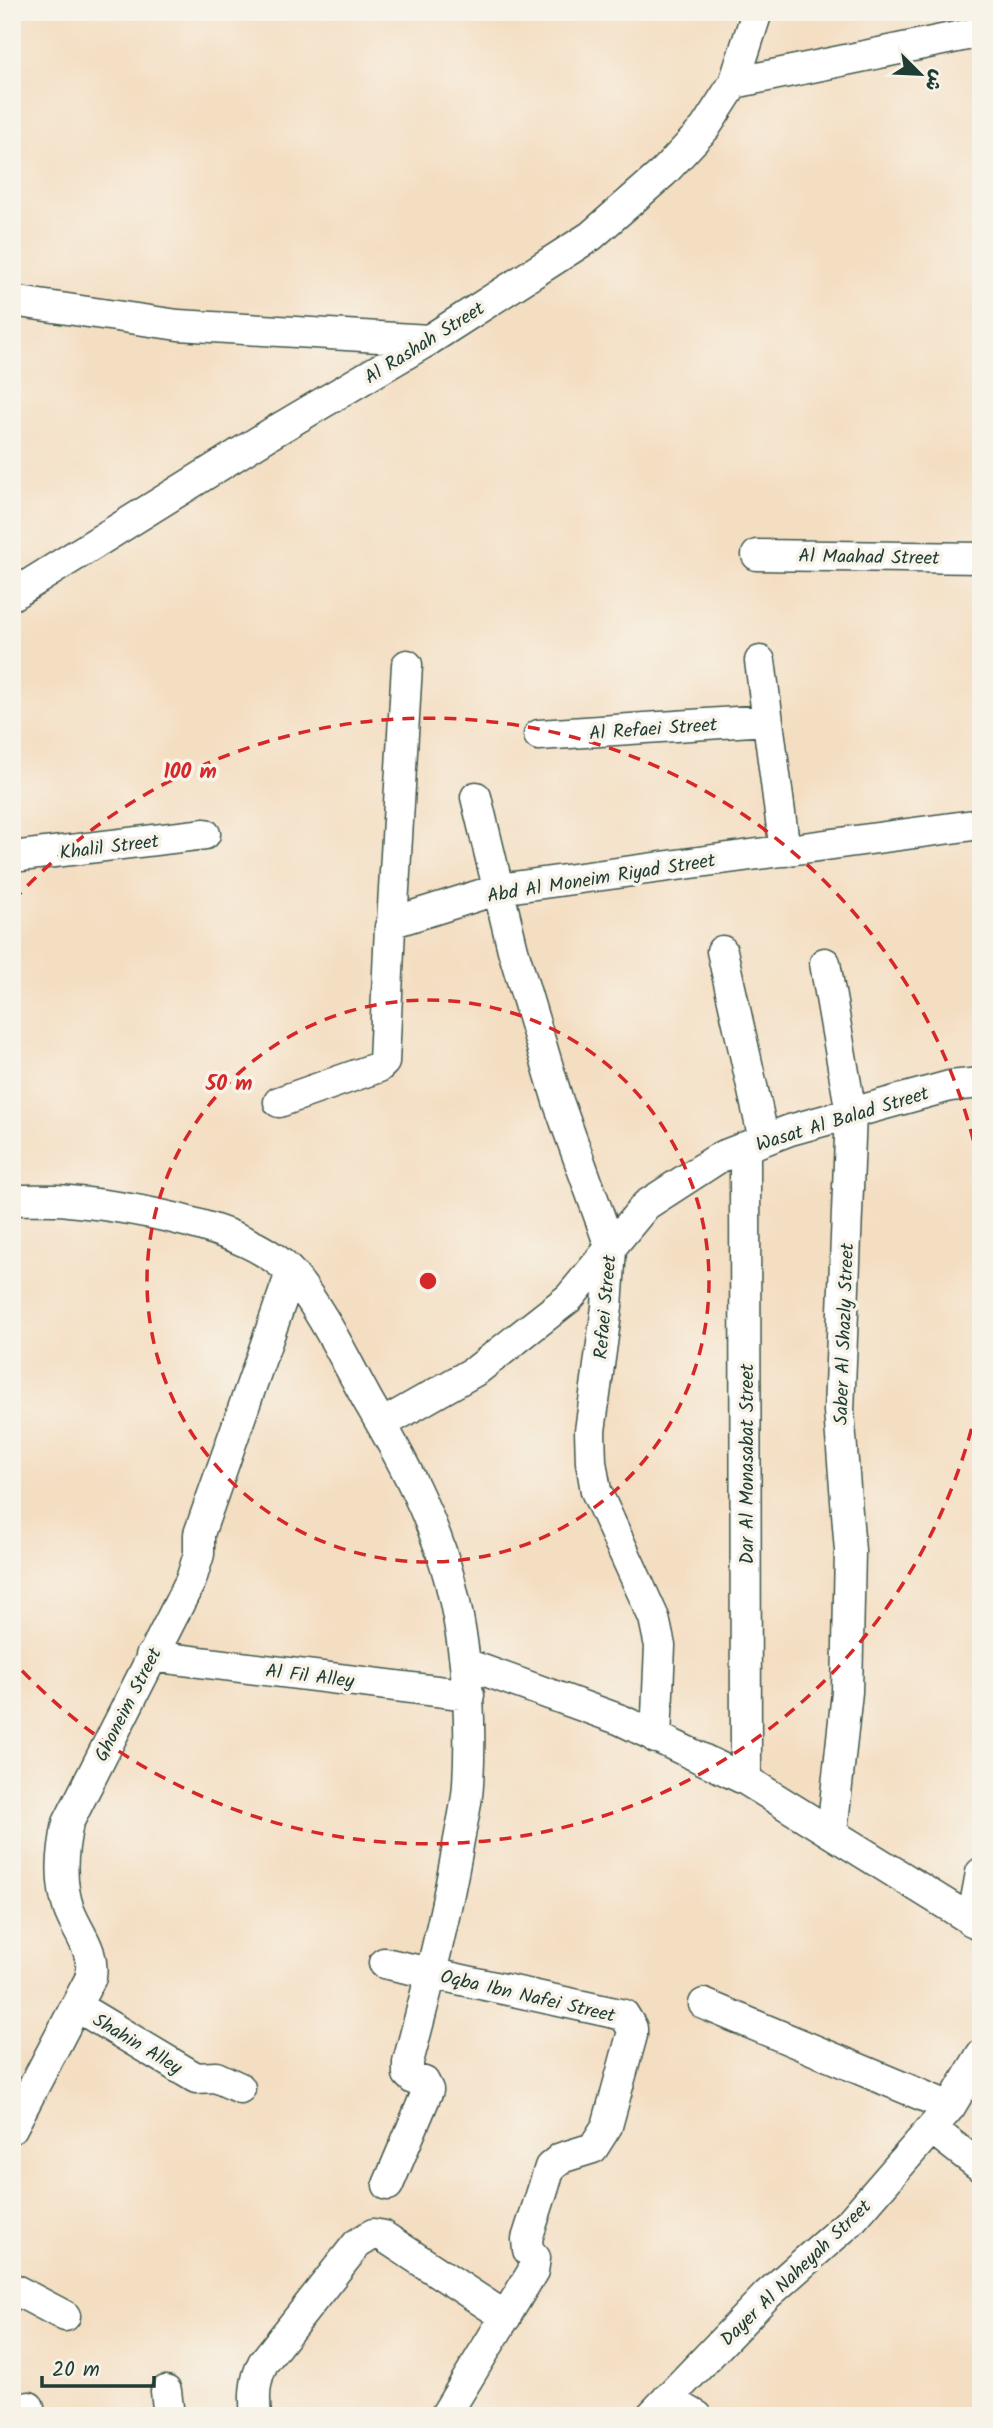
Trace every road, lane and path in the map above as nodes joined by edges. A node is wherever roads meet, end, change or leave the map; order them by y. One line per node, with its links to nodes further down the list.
1 (757, 12): 3 (street, Al Rashah Street)
2 (981, 32): 3 (street)
3 (734, 83): 5 (street, Al Rashah Street)
4 (12, 300): 5 (street)
5 (429, 340): 8 (street, Al Rashah Street)
6 (757, 555): 7 (street, Al Maahad Street)
7 (981, 558)
8 (12, 594)
9 (760, 661): 11 (street)
10 (407, 665): 19 (street)
11 (767, 720): 12 (street, Al Refaei Street); 16 (street)
12 (539, 735)
13 (476, 797): 18 (street, Refaei Street)
14 (981, 824): 16 (street, Abd Al Moneim Riyad Street)
15 (205, 834): 17 (street, Khalil Street)
16 (785, 851): 18 (street, Abd Al Moneim Riyad Street)
17 (12, 857)
18 (499, 889): 19 (street, Abd Al Moneim Riyad Street); 27 (street, Refaei Street)
19 (392, 924): 23 (street)
20 (722, 951): 25 (street, Dar Al Monasabat Street)
21 (825, 963): 24 (street, Saber Al Shazly Street)
22 (981, 1083): 24 (street, Wasat Al Balad Street)
23 (279, 1101)
24 (851, 1113): 25 (street, Wasat Al Balad Street); 35 (street, Saber Al Shazly Street)
25 (755, 1144): 27 (street, Wasat Al Balad Street); 34 (street, Dar Al Monasabat Street)
26 (12, 1200): 28 (street)
27 (611, 1249): 29 (street, Wasat Al Balad Street); 33 (street, Refaei Street)
28 (291, 1273): 29 (street); 30 (street, Ghoneim Street)
29 (382, 1424): 31 (street)
30 (152, 1656): 32 (street, Al Fil Alley); 41 (street, Ghoneim Street)
31 (466, 1664): 32 (street); 33 (street)
32 (469, 1695): 39 (street)
33 (656, 1738): 34 (street)
34 (746, 1780): 35 (street)
35 (832, 1832): 37 (street)
36 (981, 1873): 37 (street)
37 (976, 1923)
38 (384, 1963): 39 (street, Oqba Ibn Nafei Street)
39 (433, 1973): 47 (street); 50 (street, Oqba Ibn Nafei Street)
40 (704, 2004): 44 (street)
41 (76, 2006): 43 (street, Shahin Alley); 45 (street, Ghoneim Street)
42 (981, 2054): 44 (street, Dayer Al Naheyah Street)
43 (240, 2088)
44 (941, 2118): 46 (street); 51 (street, Dayer Al Naheyah Street)
45 (12, 2128)
46 (981, 2167)
47 (388, 2185)
48 (12, 2288): 49 (street)
49 (65, 2316)
50 (506, 2317): 52 (street); 53 (street, Oqba Ibn Nafei Street)
51 (659, 2407): 54 (street)
52 (256, 2416)
53 (445, 2416)
54 (697, 2416)

